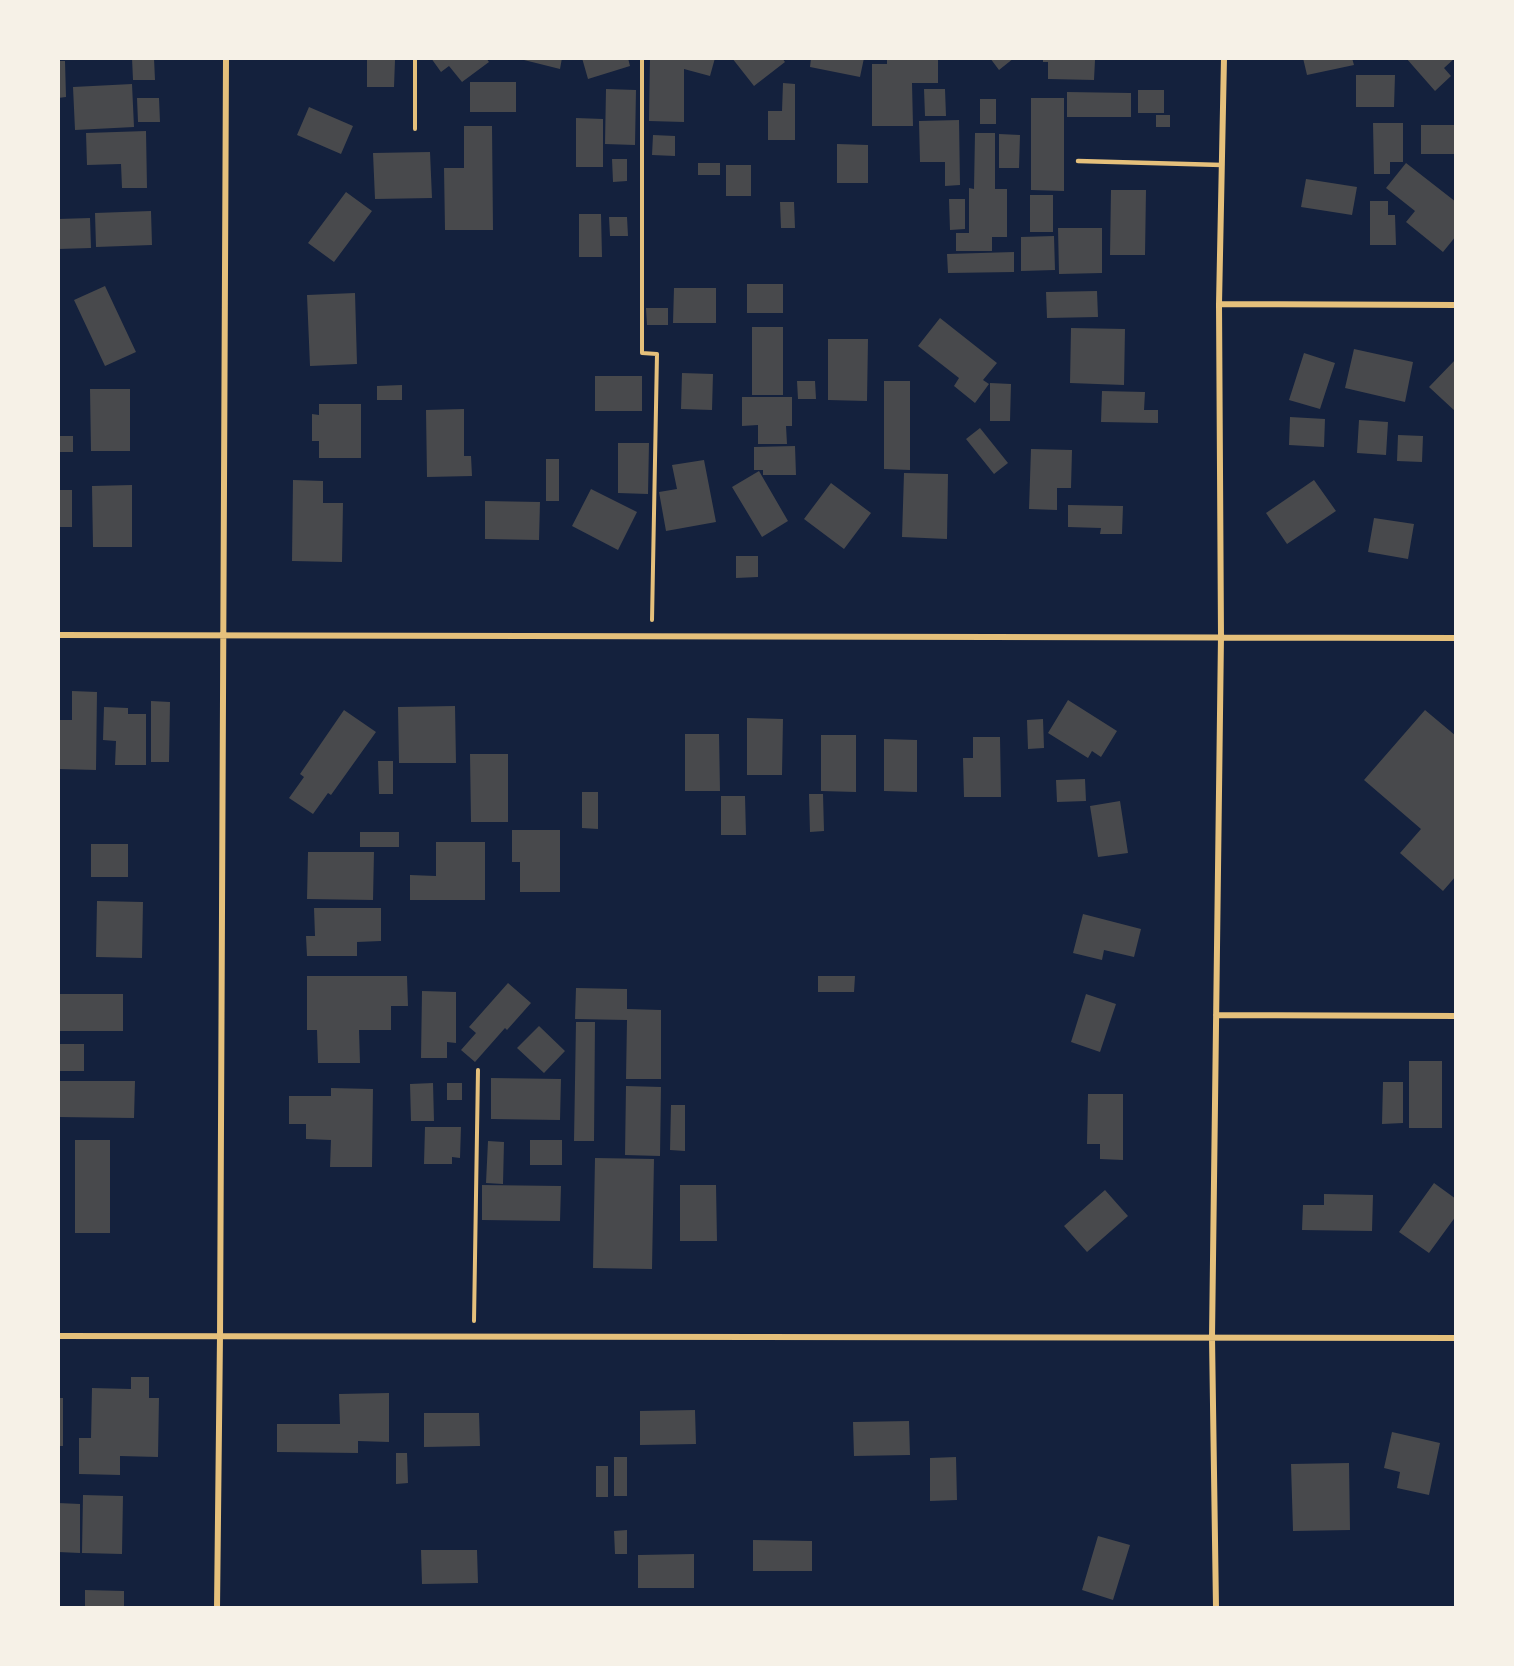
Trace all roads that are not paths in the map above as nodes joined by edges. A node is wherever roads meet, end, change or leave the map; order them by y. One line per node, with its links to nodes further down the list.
1 (226, 58): 7 (street)
2 (1224, 58): 4 (street)
3 (1078, 161): 4 (lane)
4 (1222, 165): 5 (street)
5 (1219, 304): 6 (street); 9 (street)
6 (1455, 305)
7 (224, 634): 8 (street); 9 (street); 14 (street)
8 (58, 635)
9 (1221, 636): 10 (street); 11 (street)
10 (1455, 638)
11 (1216, 1015): 12 (street); 15 (street)
12 (1455, 1016)
13 (58, 1336): 14 (street)
14 (220, 1336): 15 (street); 17 (street)
15 (1212, 1337): 16 (street); 18 (street)
16 (1455, 1338)
17 (217, 1608)
18 (1216, 1608)

